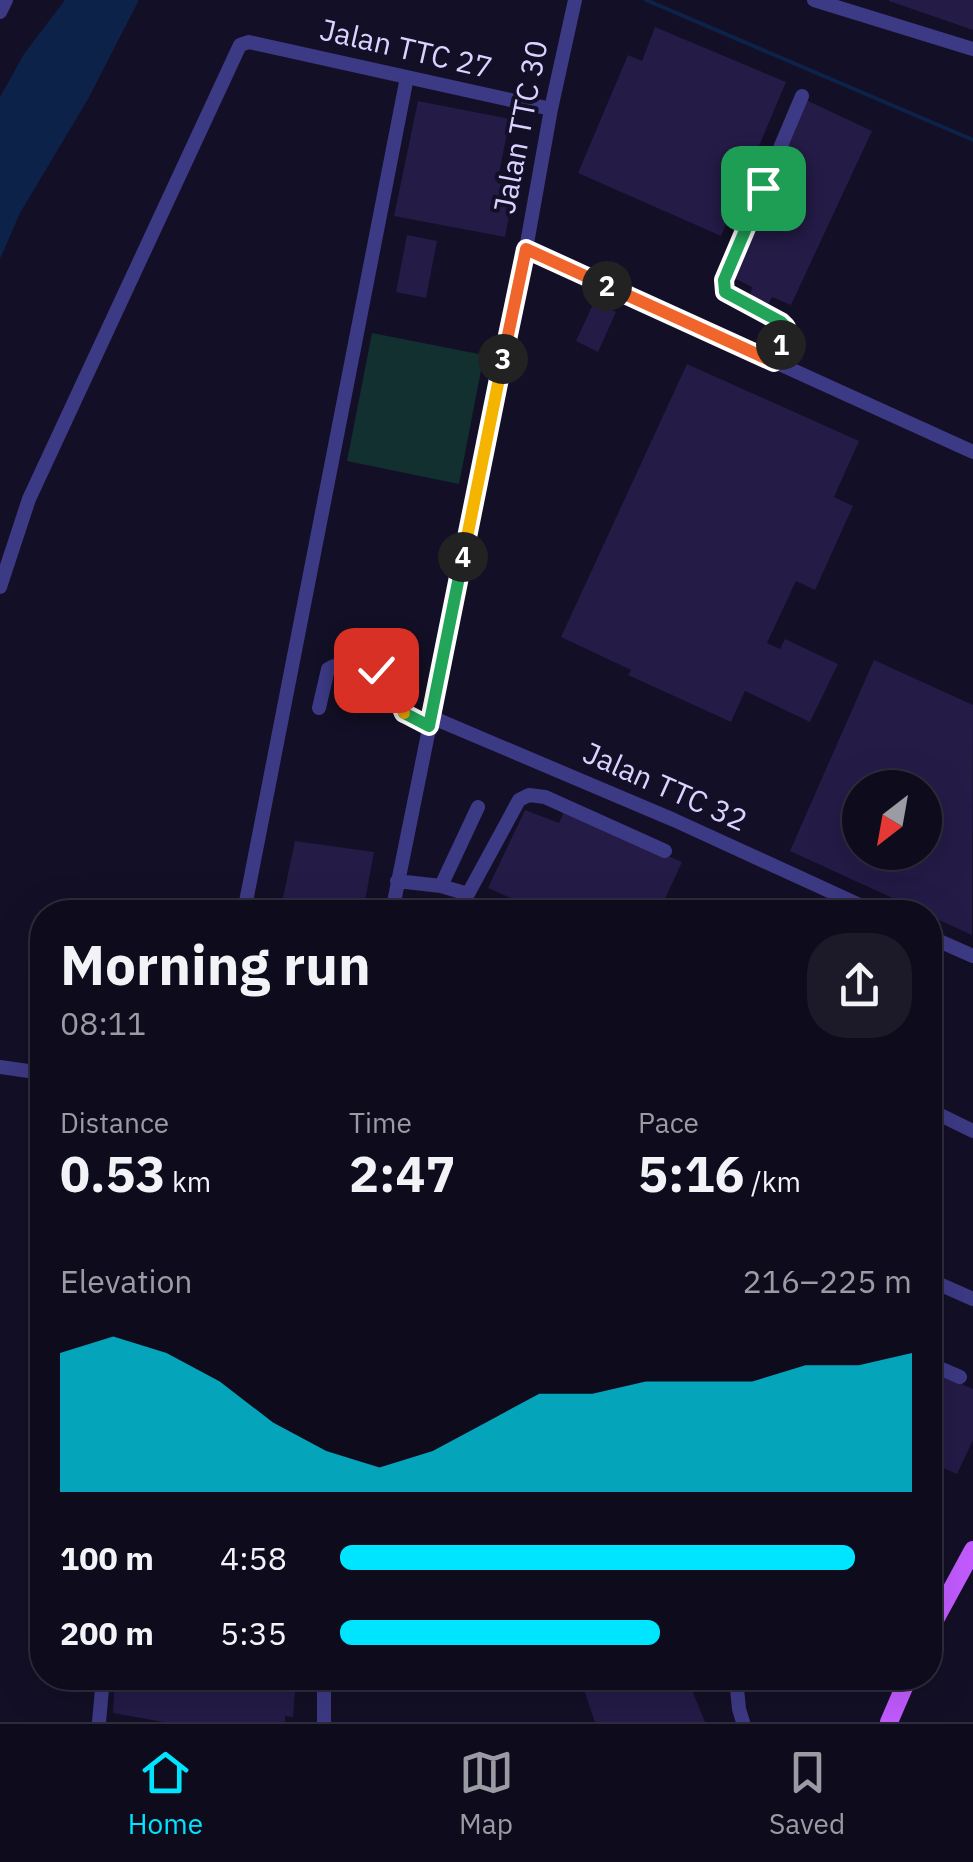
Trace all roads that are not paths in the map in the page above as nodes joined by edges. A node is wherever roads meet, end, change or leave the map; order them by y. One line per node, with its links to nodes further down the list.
1 (6, 0): 5 (street)
2 (575, 0): 9 (street, Jalan TTC 30)
3 (814, 0): 4 (street)
4 (862, 7): 6 (street)
5 (0, 12)
6 (973, 49)
7 (407, 77): 9 (street, Jalan TTC 27); 13 (street, Jalan TTC 27); 21 (street)
8 (802, 96): 11 (street)
9 (550, 109): 10 (street, Jalan TTC 30)
10 (526, 249): 11 (street); 15 (street, Jalan TTC 30)
11 (774, 362): 12 (street)
12 (973, 452)
13 (0, 587)
14 (319, 708): 15 (street)
15 (430, 722): 18 (street, Jalan TTC 30); 24 (street, Jalan TTC 32)
16 (478, 807): 19 (street)
17 (665, 851): 20 (street)
18 (397, 881): 19 (street); 22 (street, Jalan TTC 30)
19 (440, 886): 20 (street)
20 (468, 894): 23 (street)
21 (246, 900)
22 (394, 900)
23 (465, 900)
24 (848, 900)
25 (942, 942): 26 (street)
26 (973, 956)
27 (0, 1067): 28 (street)
28 (30, 1071)
29 (942, 1116): 30 (street)
30 (973, 1131)
31 (942, 1285): 32 (street)
32 (973, 1299)
33 (942, 1369): 34 (street)
34 (960, 1377)
35 (973, 1550): 36 (main road)
36 (942, 1607)
37 (101, 1690): 41 (street)
38 (324, 1690): 42 (street)
39 (737, 1690): 43 (street)
40 (903, 1690): 44 (main road)
41 (98, 1722)
42 (324, 1722)
43 (743, 1722)
44 (889, 1722)

